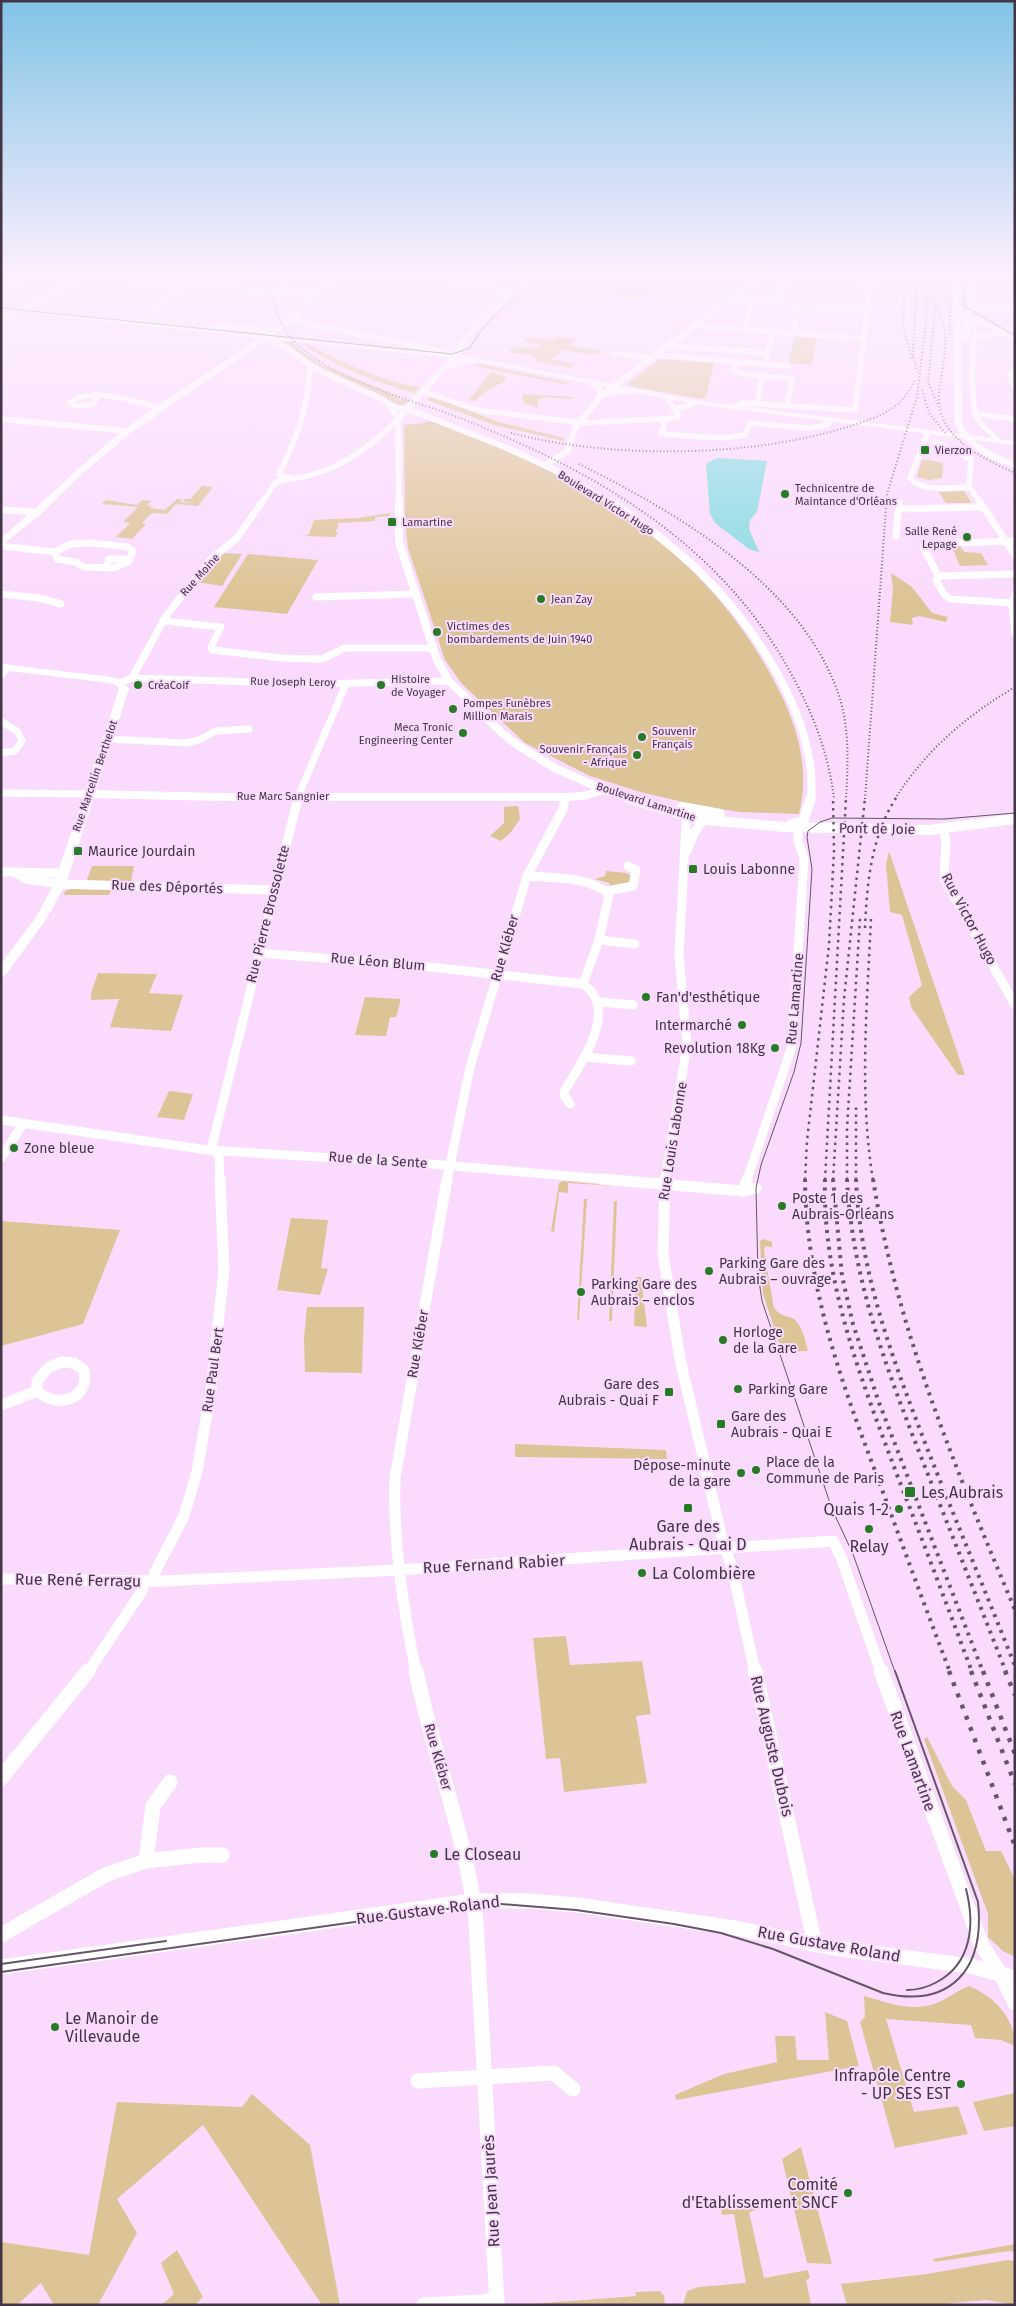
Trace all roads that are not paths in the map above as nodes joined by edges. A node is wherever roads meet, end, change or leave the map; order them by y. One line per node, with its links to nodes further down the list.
1 (201, 382): 25 (main road)
2 (308, 382): 46 (street, Rue Moine)
3 (341, 382): 22 (street, Boulevard Victor Hugo)
4 (432, 382): 17 (street)
5 (589, 382): 6 (street); 15 (main road); 18 (street)
6 (610, 382)
7 (621, 382): 15 (street)
8 (626, 382): 16 (street)
9 (761, 382): 24 (street)
10 (790, 382): 23 (street)
11 (859, 382): 23 (street)
12 (958, 382): 44 (main road)
13 (963, 382): 41 (main road)
14 (975, 382): 28 (street)
15 (613, 387): 16 (main road); 18 (street)
16 (634, 391): 18 (street); 20 (main road)
17 (423, 392): 26 (street); 34 (street)
18 (602, 394): 34 (street)
19 (98, 396): 25 (street)
20 (671, 398): 21 (main road); 27 (street)
21 (694, 402): 24 (main road); 27 (street)
22 (389, 405): 26 (street, Boulevard Victor Hugo); 30 (street)
23 (787, 406): 24 (street)
24 (755, 407): 33 (main road); 35 (street)
25 (161, 408): 36 (main road)
26 (409, 408): 30 (street); 43 (street, Boulevard Victor Hugo)
27 (673, 408): 32 (street)
28 (976, 414): 31 (street); 38 (street)
29 (1, 419): 36 (street)
30 (398, 419): 46 (street); 60 (street, Boulevard Lamartine)
31 (1015, 419)
32 (666, 420): 34 (street); 35 (street)
33 (835, 420): 35 (street); 37 (main road)
34 (579, 422): 42 (street)
35 (750, 423)
36 (128, 431): 50 (main road)
37 (928, 432): 38 (main road); 47 (street)
38 (990, 438): 40 (main road)
39 (935, 442): 47 (street)
40 (1015, 444)
41 (1015, 458)
42 (552, 462): 43 (street); 45 (street)
43 (544, 465): 45 (street, Boulevard Victor Hugo)
44 (1015, 465)
45 (566, 477): 88 (street, Boulevard Victor Hugo)
46 (278, 479): 66 (street, Rue Moine)
47 (970, 487): 48 (street)
48 (984, 507): 51 (street); 53 (street)
49 (1, 510): 50 (street)
50 (38, 512): 54 (main road)
51 (896, 536)
52 (1015, 540): 53 (street)
53 (1006, 541): 56 (street); 58 (street)
54 (1, 545): 55 (street)
55 (55, 552): 55 (street)
56 (1015, 555)
57 (1015, 574): 58 (street)
58 (940, 576): 63 (street)
59 (1, 594): 64 (street)
60 (415, 594): 62 (street); 68 (street, Boulevard Lamartine)
61 (1015, 594): 63 (street)
62 (316, 597)
63 (1012, 603): 65 (street)
64 (61, 604)
65 (1013, 615): 67 (street)
66 (163, 621): 68 (street); 70 (street, Rue Moine)
67 (1015, 633)
68 (432, 648): 71 (street, Boulevard Lamartine)
69 (3, 670): 72 (main road)
70 (134, 678): 72 (street); 73 (street, Rue Joseph Leroy)
71 (449, 681): 73 (street, Rue Joseph Leroy); 78 (street, Boulevard Lamartine)
72 (120, 683): 76 (main road, Rue Marcellin Berthelot)
73 (346, 684): 82 (street, Rue Pierre Brossolette)
74 (1, 721): 77 (street)
75 (249, 729): 76 (street)
76 (108, 739): 81 (main road, Rue Marcellin Berthelot)
77 (1, 753)
78 (587, 783): 79 (street, Boulevard Lamartine); 83 (street); 84 (street, Boulevard Lamartine)
79 (604, 790): 83 (street, Rue Marc Sangnier); 84 (street, Boulevard Lamartine)
80 (1, 793): 81 (street, Rue Marc Sangnier)
81 (90, 794): 82 (street, Rue Marc Sangnier); 95 (main road, Rue Marcellin Berthelot)
82 (298, 796): 83 (street, Rue Marc Sangnier); 96 (street, Rue Pierre Brossolette)
83 (565, 797): 94 (street, Rue Kléber)
84 (689, 813): 85 (street, Boulevard Lamartine); 91 (street, Rue Louis Labonne)
85 (705, 816): 87 (street, Boulevard Lamartine); 88 (street, Boulevard Lamartine); 91 (street, Rue Louis Labonne)
86 (1015, 818): 90 (street, Pont de Joie)
87 (718, 821): 88 (street, Boulevard Lamartine); 89 (street, Boulevard Lamartine)
88 (801, 825): 89 (street, Boulevard Lamartine); 117 (street, Rue Lamartine)
89 (825, 827): 90 (street, Pont de Joie)
90 (943, 829): 106 (street, Rue Victor Hugo)
91 (686, 852): 115 (street, Rue Louis Labonne)
92 (628, 866): 97 (street)
93 (1, 872): 95 (street, Rue des Déportés)
94 (527, 876): 97 (street); 102 (street, Rue Kléber)
95 (61, 879): 96 (street, Rue des Déportés); 101 (main road, Rue Marcellin Berthelot)
96 (274, 890): 100 (street, Rue Pierre Brossolette)
97 (607, 891): 98 (street)
98 (598, 940): 99 (street); 103 (street)
99 (635, 944)
100 (259, 953): 102 (street, Rue Léon Blum); 112 (street, Rue Pierre Brossolette)
101 (1, 973)
102 (498, 974): 103 (street, Rue Léon Blum); 114 (street, Rue Kléber)
103 (583, 984): 104 (street)
104 (599, 1002): 105 (street); 107 (street)
105 (633, 1005)
106 (1015, 1005)
107 (584, 1057): 108 (street); 109 (street)
108 (631, 1061)
109 (570, 1104)
110 (1, 1120): 111 (street, Rue de la Sente)
111 (23, 1124): 112 (street, Rue de la Sente); 113 (street)
112 (216, 1151): 114 (street, Rue de la Sente); 124 (street, Rue Paul Bert)
113 (1, 1158)
114 (449, 1166): 115 (street, Rue de la Sente); 122 (street, Rue Kléber)
115 (664, 1184): 117 (street, Rue de la Sente); 121 (street, Rue Louis Labonne)
116 (756, 1188): 117 (street, Rue de la Sente)
117 (743, 1191)
118 (37, 1391): 119 (street)
119 (1, 1405)
120 (833, 1541): 121 (street, Rue Fernand Rabier); 133 (street, Rue Lamartine)
121 (727, 1549): 122 (street, Rue Fernand Rabier); 131 (street, Rue Auguste Dubois)
122 (399, 1570): 124 (street, Rue Fernand Rabier); 129 (street, Rue Kléber)
123 (1, 1579): 124 (street, Rue René Ferragu)
124 (149, 1581): 125 (street, Rue Paul Bert)
125 (1, 1778)
126 (170, 1782): 128 (street)
127 (222, 1855): 128 (street)
128 (146, 1861): 130 (street)
129 (474, 1901): 131 (street, Rue Gustave Roland); 132 (street, Rue Gustave Roland); 135 (street, Rue Jean Jaurès)
130 (1, 1935)
131 (815, 1945): 133 (street, Rue Gustave Roland)
132 (1, 1967)
133 (1008, 1977): 134 (street, Rue Lamartine)
134 (1015, 2003)
135 (485, 2078): 136 (street); 137 (street); 138 (street, Rue Jean Jaurès)
136 (418, 2081)
137 (572, 2089)
138 (497, 2302): 139 (street)
139 (424, 2305)

